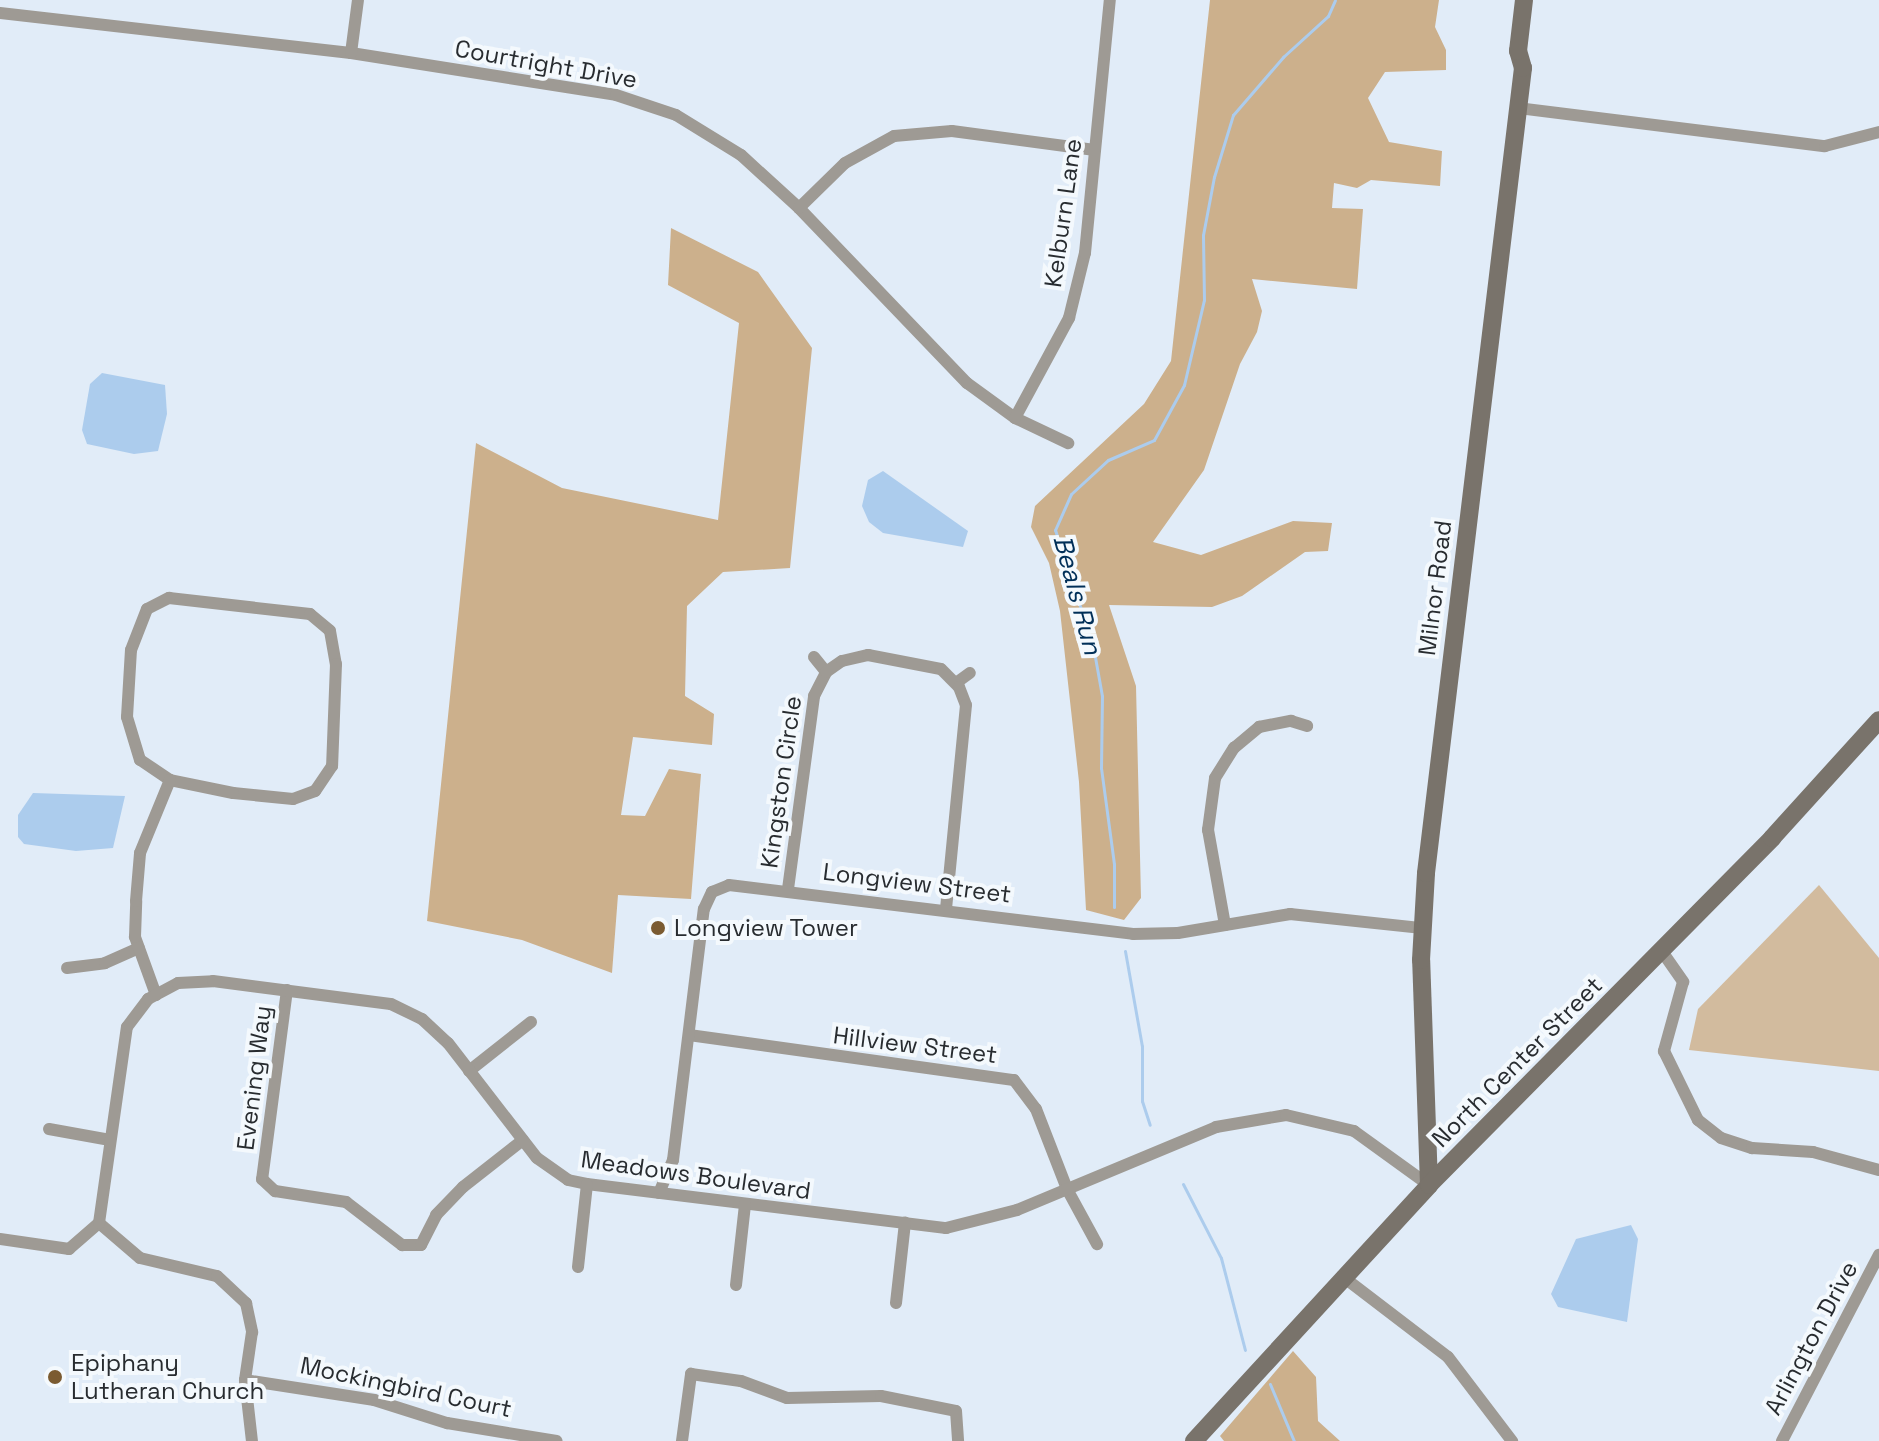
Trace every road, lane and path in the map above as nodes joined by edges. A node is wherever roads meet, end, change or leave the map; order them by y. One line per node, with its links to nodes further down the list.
1 (358, 0): 5 (street)
2 (1110, 0): 8 (street, Kelburn Lane)
3 (1524, 0): 6 (main road, Milnor Road)
4 (0, 13): 5 (street, Courtright Drive)
5 (351, 53): 9 (street, Courtright Drive)
6 (1518, 108): 7 (street); 22 (main road, Milnor Road)
7 (1879, 132)
8 (1095, 150): 9 (street); 10 (street, Kelburn Lane)
9 (799, 208): 10 (street, Courtright Drive)
10 (1015, 418): 11 (street, Courtright Drive)
11 (1068, 443)
12 (814, 657): 13 (street)
13 (826, 672): 15 (street, Kingston Circle); 19 (street, Kingston Circle)
14 (970, 673): 15 (street)
15 (956, 683): 20 (street)
16 (1879, 720): 24 (main road, North Center Street)
17 (1307, 726): 21 (street)
18 (170, 780): 18 (street); 23 (street)
19 (788, 889): 20 (street, Longview Street); 29 (street, Longview Street)
20 (946, 909): 21 (street, Longview Street)
21 (1225, 925): 22 (street, Longview Street)
22 (1422, 928): 36 (main road, Milnor Road)
23 (139, 948): 25 (street); 27 (street)
24 (1661, 950): 34 (street); 36 (main road, North Center Street)
25 (67, 968)
26 (287, 990): 27 (street, Meadows Boulevard); 30 (street, Meadows Boulevard); 33 (street, Evening Way)
27 (156, 995): 32 (street, Meadows Boulevard)
28 (531, 1022): 30 (street)
29 (689, 1035): 37 (street, Hillview Street); 38 (street, Longview Street)
30 (469, 1071): 33 (street, Meadows Boulevard)
31 (49, 1129): 32 (street)
32 (110, 1140): 40 (street, Meadows Boulevard)
33 (523, 1140): 35 (street, Meadows Boulevard)
34 (1879, 1170)
35 (587, 1184): 38 (street, Meadows Boulevard); 45 (street)
36 (1429, 1185): 37 (street, Meadows Boulevard); 46 (main road, North Center Street)
37 (1067, 1189): 41 (street, Meadows Boulevard); 43 (street, Hillview Street)
38 (659, 1193): 39 (street, Meadows Boulevard)
39 (745, 1205): 41 (street, Meadows Boulevard); 47 (street)
40 (99, 1223): 42 (street); 49 (street)
41 (905, 1223): 48 (street)
42 (0, 1239)
43 (1097, 1244)
44 (1879, 1255): 57 (street, Arlington Drive)
45 (578, 1267)
46 (1342, 1276): 55 (main road, North Center Street); 56 (street)
47 (736, 1285)
48 (896, 1303)
49 (245, 1380): 50 (street, Mockingbird Court); 51 (street)
50 (515, 1437): 52 (street, Mockingbird Court)
51 (252, 1441)
52 (557, 1441)
53 (682, 1441): 54 (street)
54 (958, 1441)
55 (1194, 1441)
56 (1512, 1441)
57 (1782, 1441)

